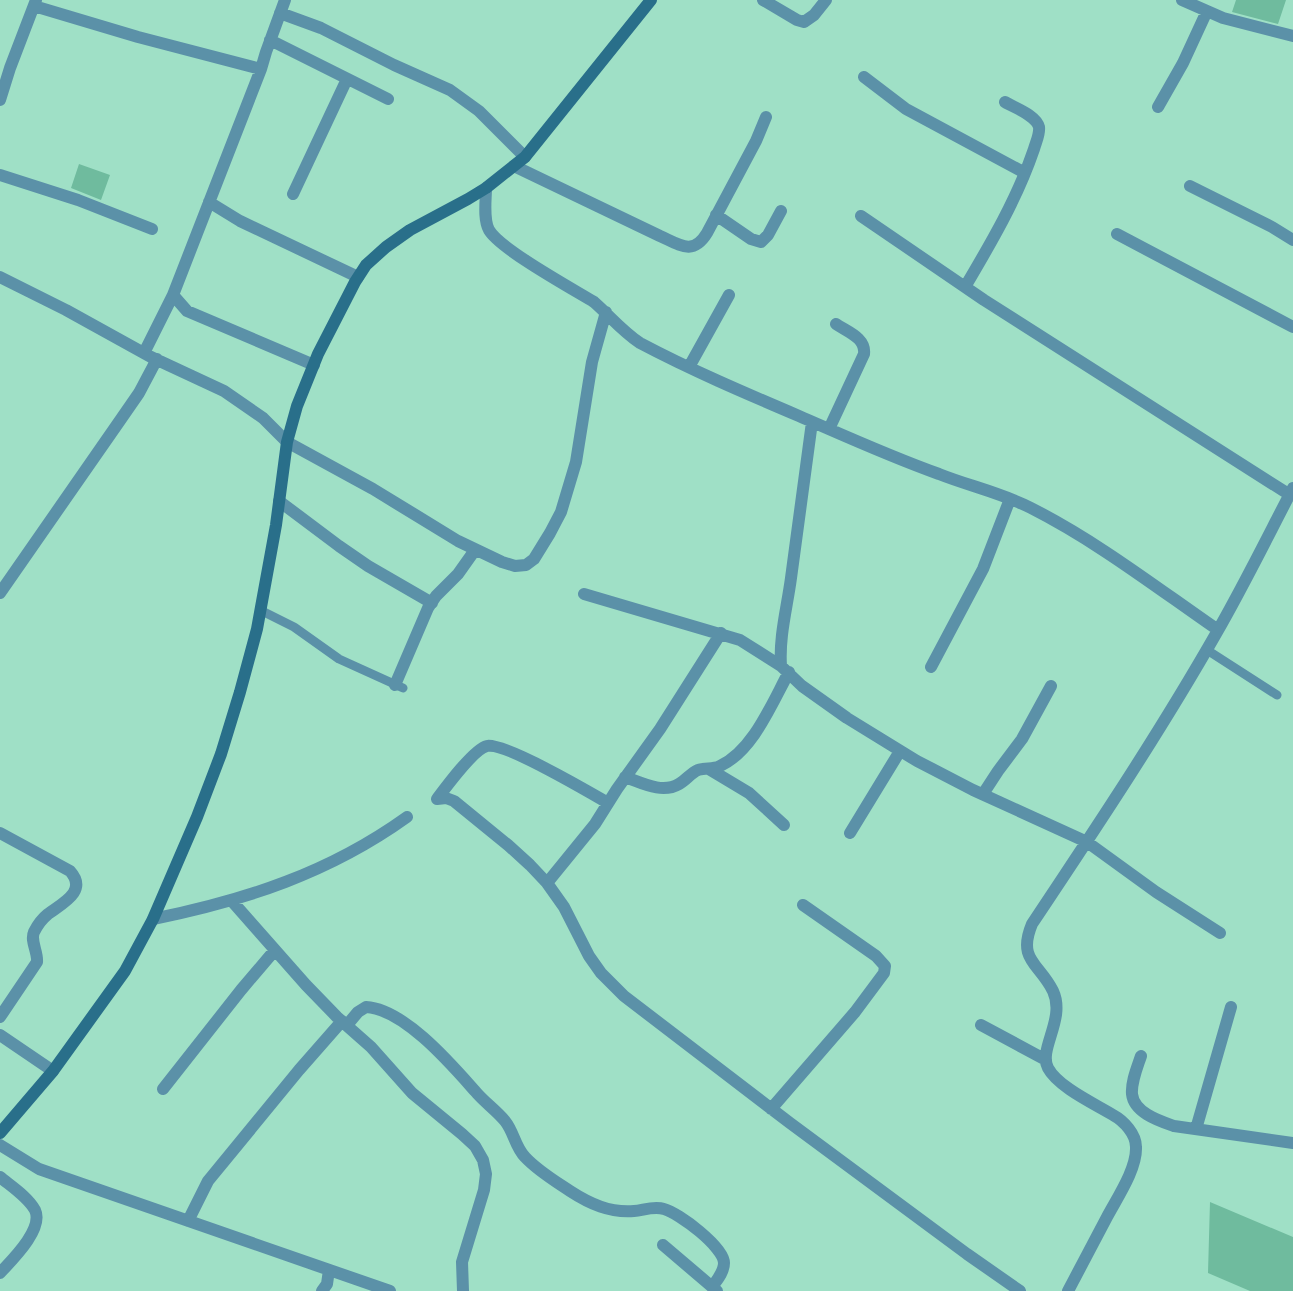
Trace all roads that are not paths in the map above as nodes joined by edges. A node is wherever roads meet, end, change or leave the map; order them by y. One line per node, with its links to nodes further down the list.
1 (284, 0): 8 (street)
2 (651, 0): 19 (street)
3 (763, 0): 4 (street)
4 (826, 0)
5 (1182, 0): 7 (street)
6 (35, 3): 11 (street); 15 (street)
7 (1207, 11): 9 (street); 17 (street)
8 (280, 12): 10 (street); 19 (street)
9 (1293, 36)
10 (270, 40): 11 (street); 13 (street)
11 (261, 69): 26 (street)
12 (864, 77): 21 (street)
13 (347, 79): 14 (street); 25 (street)
14 (388, 99)
15 (0, 100)
16 (1005, 102): 21 (street)
17 (1158, 107)
18 (766, 117): 28 (street)
19 (525, 157): 20 (street)
20 (514, 166): 24 (street); 28 (street)
21 (1025, 173): 35 (street)
22 (0, 175): 30 (street)
23 (1190, 186): 32 (street)
24 (486, 188): 34 (street); 38 (street)
25 (293, 194)
26 (209, 202): 34 (street); 36 (street)
27 (781, 211): 28 (street)
28 (716, 215)
29 (861, 216): 35 (street)
30 (152, 229)
31 (1117, 234): 40 (street)
32 (1293, 240)
33 (0, 277): 41 (street)
34 (358, 277): 43 (street)
35 (965, 287): 48 (street)
36 (172, 295): 41 (street); 43 (street)
37 (729, 295): 44 (street)
38 (606, 312): 44 (street); 51 (street)
39 (836, 324): 46 (street)
40 (1293, 327)
41 (144, 353): 42 (street)
42 (157, 360): 47 (street); 52 (street)
43 (314, 365): 47 (street)
44 (689, 367): 45 (street)
45 (812, 422): 46 (street); 60 (street)
46 (829, 429): 49 (street)
47 (286, 442): 50 (street); 51 (street)
48 (1291, 491): 56 (street)
49 (1010, 499): 56 (street); 59 (street)
50 (279, 501): 54 (street); 55 (street)
51 (475, 550): 54 (street)
52 (0, 593)
53 (584, 594): 57 (street)
54 (432, 603): 61 (street)
55 (260, 610): 61 (lane); 77 (street)
56 (1218, 630): 58 (street)
57 (722, 633): 60 (street); 66 (street)
58 (1207, 650): 63 (lane); 73 (street)
59 (931, 667)
60 (785, 669): 64 (street); 65 (street)
61 (399, 686)
62 (1051, 686): 67 (street)
63 (1276, 695)
64 (900, 751): 67 (street); 72 (street)
65 (708, 769): 66 (street); 70 (street)
66 (625, 777): 68 (street)
67 (983, 794): 73 (street)
68 (608, 803): 74 (street); 74 (street)
69 (407, 817): 75 (street)
70 (784, 825)
71 (0, 833): 81 (street)
72 (850, 833)
73 (1087, 842): 78 (street); 86 (street)
74 (548, 883): 89 (street)
75 (231, 900): 77 (street); 79 (street)
76 (802, 904): 89 (street)
77 (153, 919): 87 (street)
78 (1220, 933)
79 (275, 950): 82 (street); 88 (street)
80 (1230, 1007): 90 (street)
81 (0, 1017)
82 (344, 1023): 95 (street); 99 (street); 102 (street)
83 (981, 1025): 86 (street)
84 (0, 1035): 87 (street)
85 (1141, 1056): 90 (street)
86 (1046, 1060): 104 (street)
87 (53, 1071): 91 (street)
88 (163, 1089)
89 (771, 1109): 103 (street)
90 (1196, 1129): 92 (street)
91 (0, 1134)
92 (1293, 1143)
93 (0, 1145): 95 (street)
94 (0, 1177): 98 (street)
95 (188, 1221): 97 (street)
96 (663, 1245): 99 (street)
97 (329, 1270): 100 (street); 101 (street)
98 (0, 1273)
99 (714, 1289)
100 (322, 1291)
101 (390, 1291)
102 (463, 1291)
103 (1020, 1291)
104 (1068, 1291)

